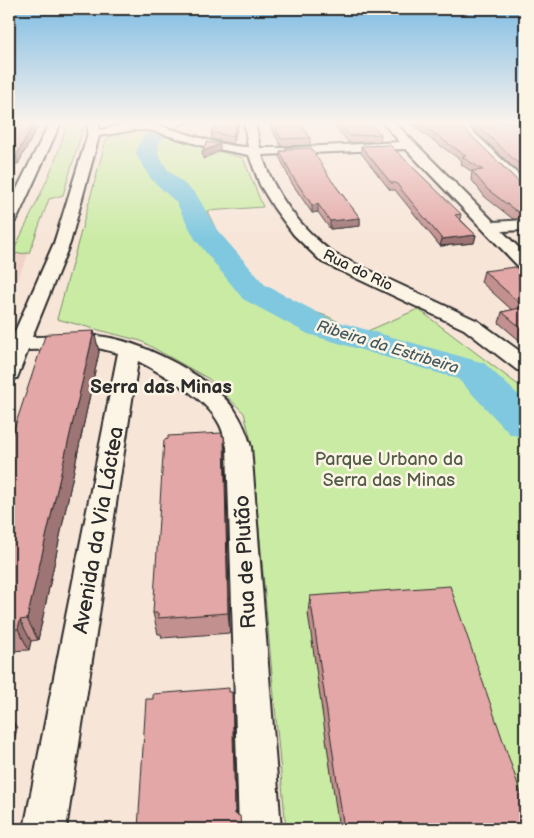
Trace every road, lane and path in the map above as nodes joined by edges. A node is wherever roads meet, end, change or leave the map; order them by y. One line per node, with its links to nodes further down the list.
1 (37, 161): 7 (street)
2 (87, 161): 14 (street)
3 (257, 161): 16 (street, Rua do Rio)
4 (425, 161): 12 (street)
5 (498, 162): 6 (street); 9 (street)
6 (516, 162)
7 (33, 170): 8 (street); 10 (street)
8 (17, 175)
9 (525, 188)
10 (9, 219)
11 (525, 225): 12 (street)
12 (488, 227): 13 (street)
13 (525, 263)
14 (14, 344): 15 (street); 17 (street)
15 (129, 350): 18 (street, Avenida da Via Láctea); 19 (street, Rua de Plutão)
16 (525, 365)
17 (9, 373)
18 (45, 829)
19 (260, 829)

